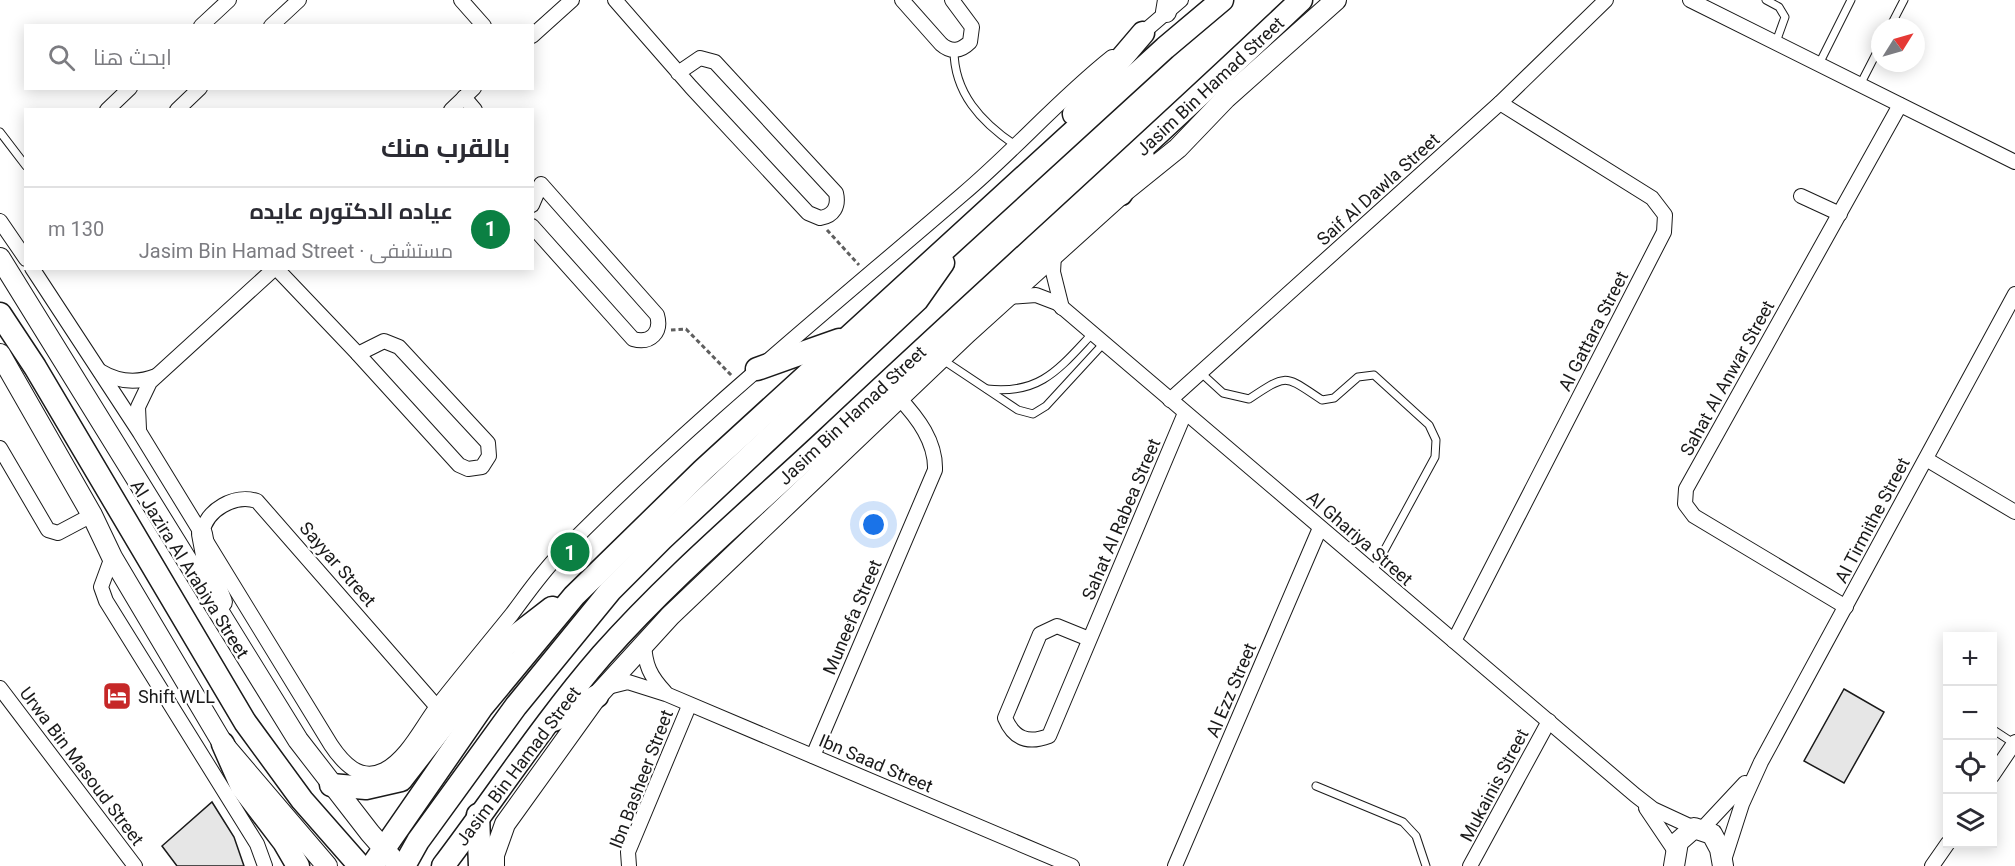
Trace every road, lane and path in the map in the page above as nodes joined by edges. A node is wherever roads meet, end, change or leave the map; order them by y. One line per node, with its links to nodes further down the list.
1 (229, 0): 18 (street)
2 (299, 0): 19 (street)
3 (461, 0): 20 (street)
4 (572, 0): 22 (street)
5 (615, 0): 27 (street)
6 (902, 0): 24 (street)
7 (952, 0): 24 (street)
8 (1222, 0): 40 (main road)
9 (1301, 0): 39 (main road, Jasim Bin Hamad Street)
10 (1336, 0): 45 (main road, Jasim Bin Hamad Street)
11 (1606, 0): 32 (street, Saif Al Dawla Street)
12 (1766, 0): 23 (lane)
13 (1851, 0): 25 (lane)
14 (1904, 0): 17 (lane)
15 (1695, 1): 23 (street)
16 (1172, 4): 21 (street)
17 (1895, 18)
18 (203, 24)
19 (273, 24)
20 (481, 24)
21 (1143, 33): 40 (main road); 41 (street)
22 (534, 34)
23 (1776, 42): 25 (street)
24 (954, 50): 41 (lane)
25 (1819, 64): 28 (street)
26 (1871, 64): 28 (lane)
27 (678, 73): 49 (street); 49 (street)
28 (1860, 85): 33 (street)
29 (128, 90): 34 (street)
30 (199, 90): 35 (street)
31 (469, 93): 36 (street); 37 (street)
32 (1500, 103): 75 (street, Saif Al Dawla Street); 96 (street, Al Gattara Street)
33 (1900, 105): 42 (street); 48 (street, Sahat Al Anwar Street)
34 (109, 108)
35 (179, 108)
36 (453, 108)
37 (474, 108)
38 (0, 132): 43 (lane)
39 (1151, 142): 45 (main road); 69 (main road, Jasim Bin Hamad Street)
40 (1060, 144): 52 (main road)
41 (1015, 145): 59 (street)
42 (2015, 162)
43 (24, 163)
44 (537, 179): 46 (street); 64 (street)
45 (1121, 194): 53 (main road, Jasim Bin Hamad Street)
46 (534, 195)
47 (1801, 196): 48 (street)
48 (1840, 214): 93 (street, Sahat Al Anwar Street)
49 (816, 218): 59 (path)
50 (0, 221): 54 (street)
51 (534, 228): 64 (street)
52 (955, 240): 67 (main road); 126 (main road)
53 (1054, 255): 61 (main road, Jasim Bin Hamad Street); 62 (street)
54 (24, 256)
55 (0, 258): 94 (main road, Al Jazira Al Arabiya Street)
56 (33, 270): 73 (street, Al Jazira Al Arabiya Street)
57 (274, 270): 76 (street)
58 (278, 270): 71 (street)
59 (867, 274): 72 (street)
60 (2015, 294): 85 (street, Al Tirmithe Street)
61 (1009, 297): 62 (street, Al Ghariya Street); 65 (main road, Jasim Bin Hamad Street)
62 (1062, 308): 66 (street, Al Ghariya Street)
63 (0, 314): 124 (main road)
64 (656, 333): 78 (path)
65 (968, 333): 69 (main road)
66 (1092, 334): 68 (street, Al Ghariya Street); 74 (lane)
67 (852, 335): 72 (main road); 92 (main road)
68 (1104, 344): 77 (lane); 81 (street, Al Ghariya Street)
69 (937, 349): 79 (lane); 80 (main road, Jasim Bin Hamad Street); 104 (main road, Jasim Bin Hamad Street)
70 (0, 354): 87 (main road)
71 (358, 354): 71 (street)
72 (757, 369): 78 (street)
73 (99, 370): 76 (street); 83 (street, Al Jazira Al Arabiya Street)
74 (1057, 371): 77 (lane); 79 (lane)
75 (1200, 372): 81 (street, Saif Al Dawla Street); 91 (lane)
76 (158, 375): 83 (street)
77 (1069, 381): 79 (lane)
78 (739, 384): 102 (street)
79 (984, 389)
80 (899, 398): 97 (main road, Jasim Bin Hamad Street); 108 (street, Muneefa Street)
81 (1170, 400): 82 (street, Al Ghariya Street)
82 (1185, 413): 88 (street, Al Ghariya Street); 95 (street, Sahat Al Rabea Street)
83 (140, 433): 89 (street, Al Jazira Al Arabiya Street)
84 (0, 448): 87 (street)
85 (1926, 459): 86 (street); 93 (street, Al Tirmithe Street)
86 (2015, 512)
87 (92, 515): 90 (main road)
88 (1320, 528): 91 (street, Al Ghariya Street); 132 (street, Al Ezz Street)
89 (202, 534): 94 (main road); 102 (street, Sayyar Street); 102 (street, Al Jazira Al Arabiya Street)
90 (112, 557): 107 (main road); 121 (street)
91 (1372, 573): 96 (street, Al Ghariya Street)
92 (574, 596): 111 (main road); 118 (main road)
93 (1846, 607): 109 (street, Al Tirmithe Street)
94 (232, 636): 111 (main road, Al Jazira Al Arabiya Street)
95 (1089, 639): 95 (street, Sahat Al Rabea Street)
96 (1454, 641): 103 (street, Al Ghariya Street)
97 (644, 643): 99 (main road, Jasim Bin Hamad Street); 100 (street, Ibn Saad Street)
98 (0, 688): 120 (street, Urwa Bin Masoud Street)
99 (602, 691): 100 (street, Ibn Saad Street); 104 (main road); 129 (main road, Jasim Bin Hamad Street)
100 (666, 694): 101 (street, Ibn Saad Street)
101 (689, 706): 108 (street, Ibn Saad Street); 130 (street, Ibn Basheer Street)
102 (437, 707)
103 (1549, 721): 113 (street, Al Ghariya Street); 134 (street, Mukainis Street)
104 (550, 722): 114 (main road, Jasim Bin Hamad Street)
105 (1997, 732): 106 (lane)
106 (2015, 743): 110 (street)
107 (223, 744): 122 (main road); 123 (main road)
108 (813, 756): 131 (street, Ibn Saad Street)
109 (1761, 762): 115 (street, Al Tirmithe Street); 119 (street, Al Tirmithe Street)
110 (1997, 769)
111 (331, 785): 118 (main road, Al Jazira Al Arabiya Street)
112 (1316, 786): 133 (lane)
113 (1635, 795): 115 (street, Al Ghariya Street); 117 (street, Al Ghariya Street)
114 (478, 815): 127 (main road, Jasim Bin Hamad Street); 128 (main road)
115 (1698, 829): 117 (main road); 119 (main road)
116 (1944, 848): 135 (street)
117 (1674, 858)
118 (380, 860): 125 (main road, Al Jazira Al Arabiya Street)
119 (1723, 865)
120 (135, 866)
121 (265, 866)
122 (298, 866)
123 (327, 866)
124 (360, 866)
125 (399, 866)
126 (404, 866)
127 (443, 866)
128 (480, 866)
129 (494, 866)
130 (629, 866)
131 (1072, 866)
132 (1175, 866)
133 (1426, 866)
134 (1470, 866)
135 (1932, 866)

